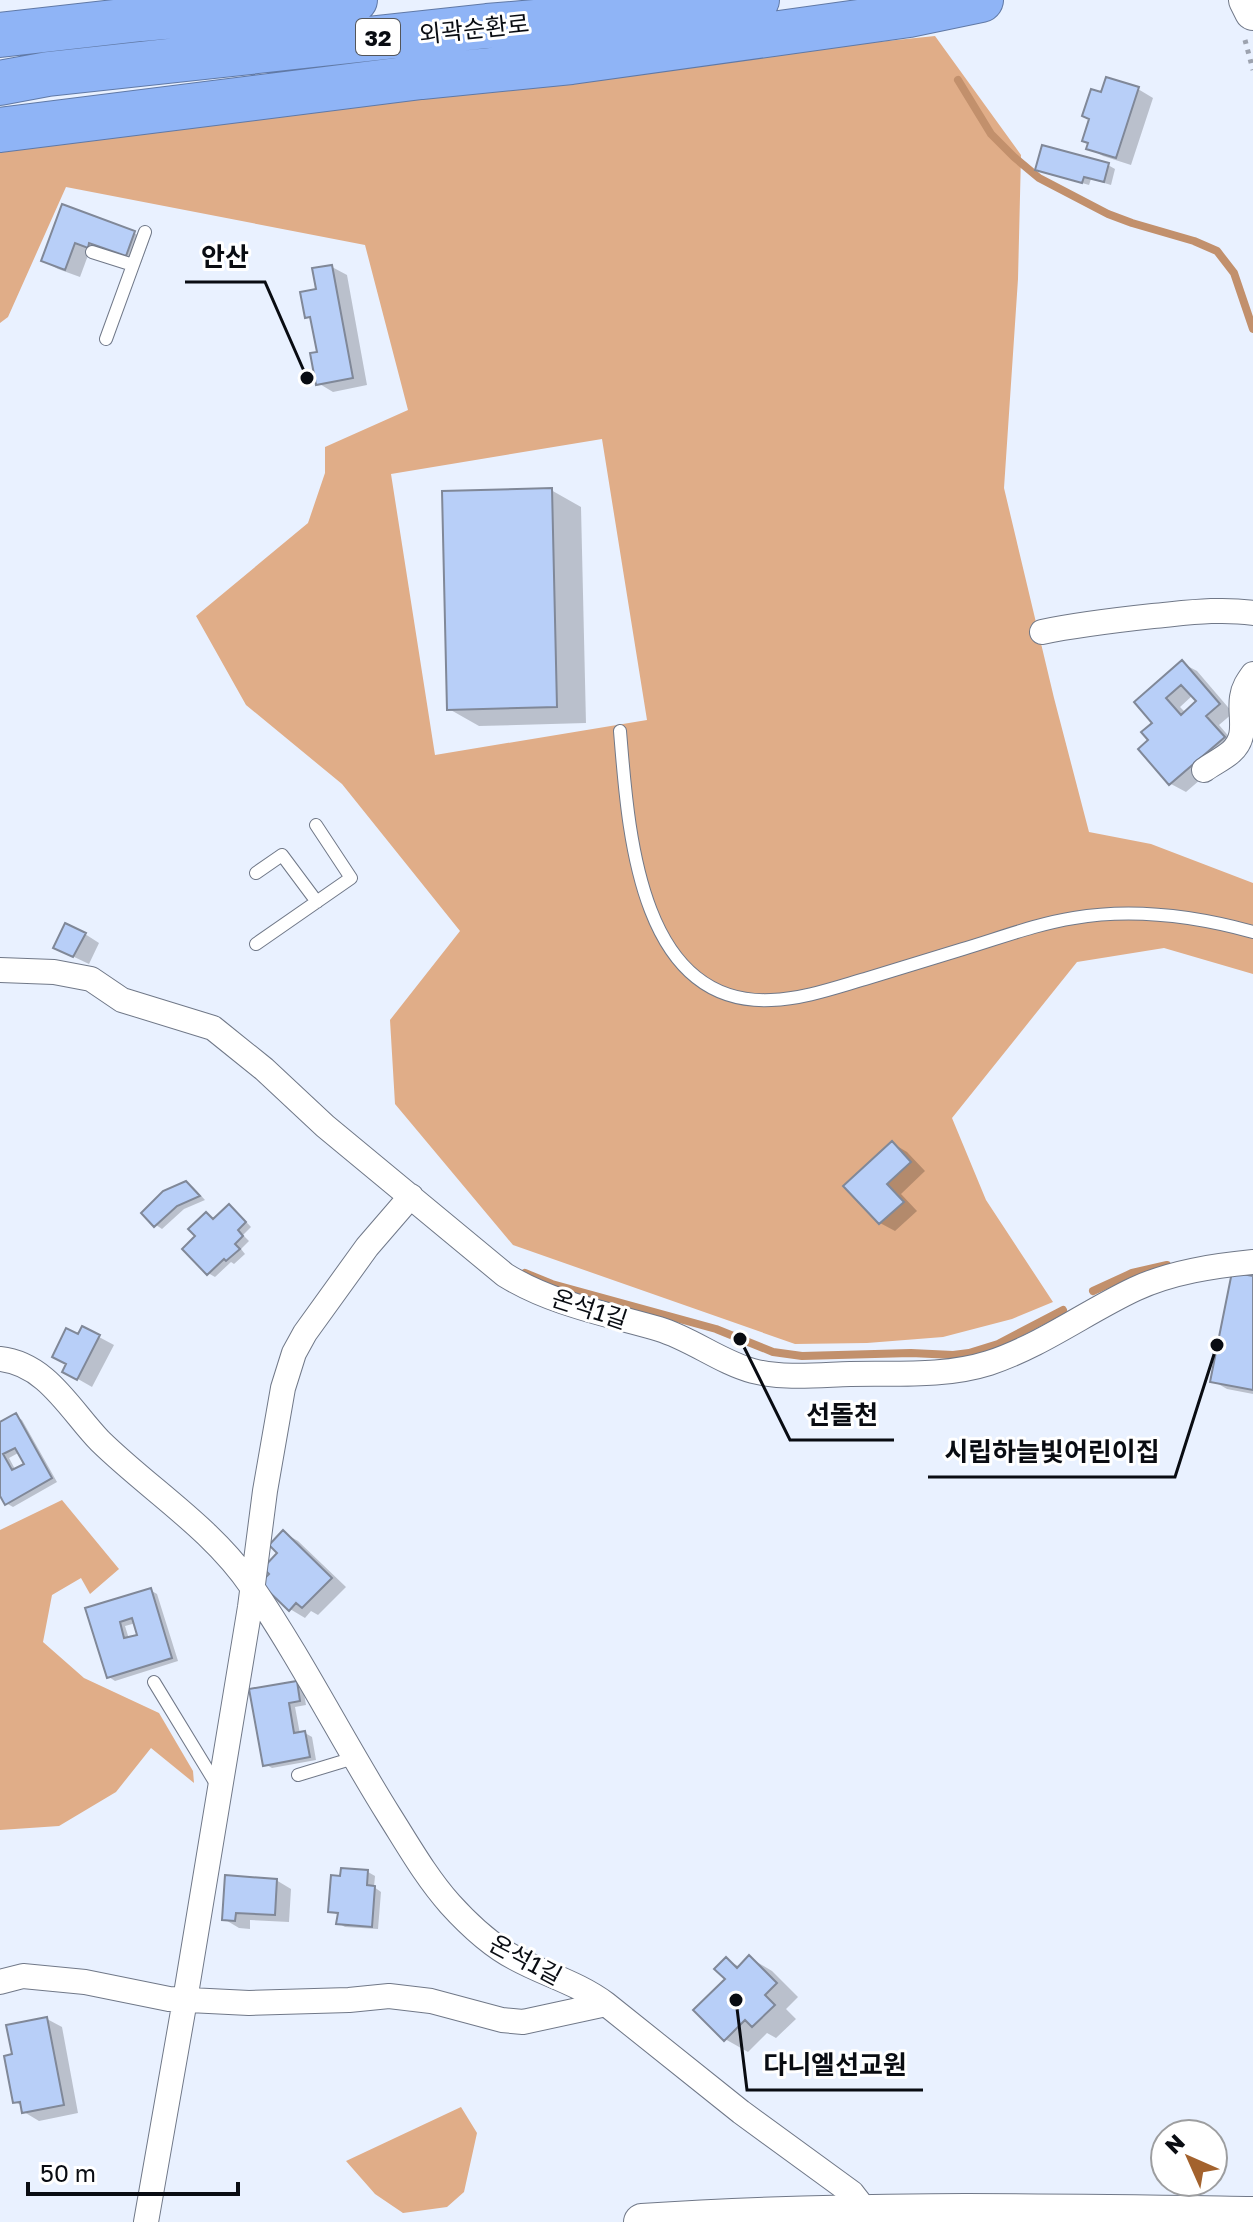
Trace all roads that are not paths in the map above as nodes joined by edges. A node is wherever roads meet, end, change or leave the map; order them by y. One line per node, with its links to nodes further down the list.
1 (355, 0): 6 (highway, 32)
2 (757, 0): 7 (highway, 외곽순환로 / 32)
3 (981, 0): 8 (highway)
4 (1247, 0): 5 (street)
5 (1253, 12)
6 (0, 35)
7 (0, 83)
8 (0, 130)
9 (145, 232): 11 (lane)
10 (92, 252): 11 (lane)
11 (133, 265): 12 (lane)
12 (106, 339)
13 (1253, 613): 14 (street)
14 (1042, 632)
15 (1253, 674): 17 (street)
16 (620, 731): 21 (lane)
17 (1204, 770)
18 (316, 825): 20 (lane)
19 (256, 873): 20 (lane)
20 (317, 902): 22 (lane)
21 (1253, 932)
22 (256, 944)
23 (0, 970): 24 (street, 온석1길)
24 (411, 1196): 25 (street, 온석1길); 27 (street)
25 (1253, 1262)
26 (0, 1359): 27 (street, 온석1길)
27 (252, 1587): 29 (street, 온석1길); 31 (street)
28 (154, 1682): 31 (lane)
29 (354, 1758): 30 (lane); 34 (street, 온석1길)
30 (298, 1775)
31 (219, 1790): 33 (street)
32 (0, 1982): 33 (street, 온석1길)
33 (185, 2000): 34 (street, 온석1길); 37 (street)
34 (606, 2004): 35 (street, 온석1길)
35 (859, 2212): 36 (street); 38 (street)
36 (1240, 2217)
37 (146, 2222)
38 (642, 2222)

